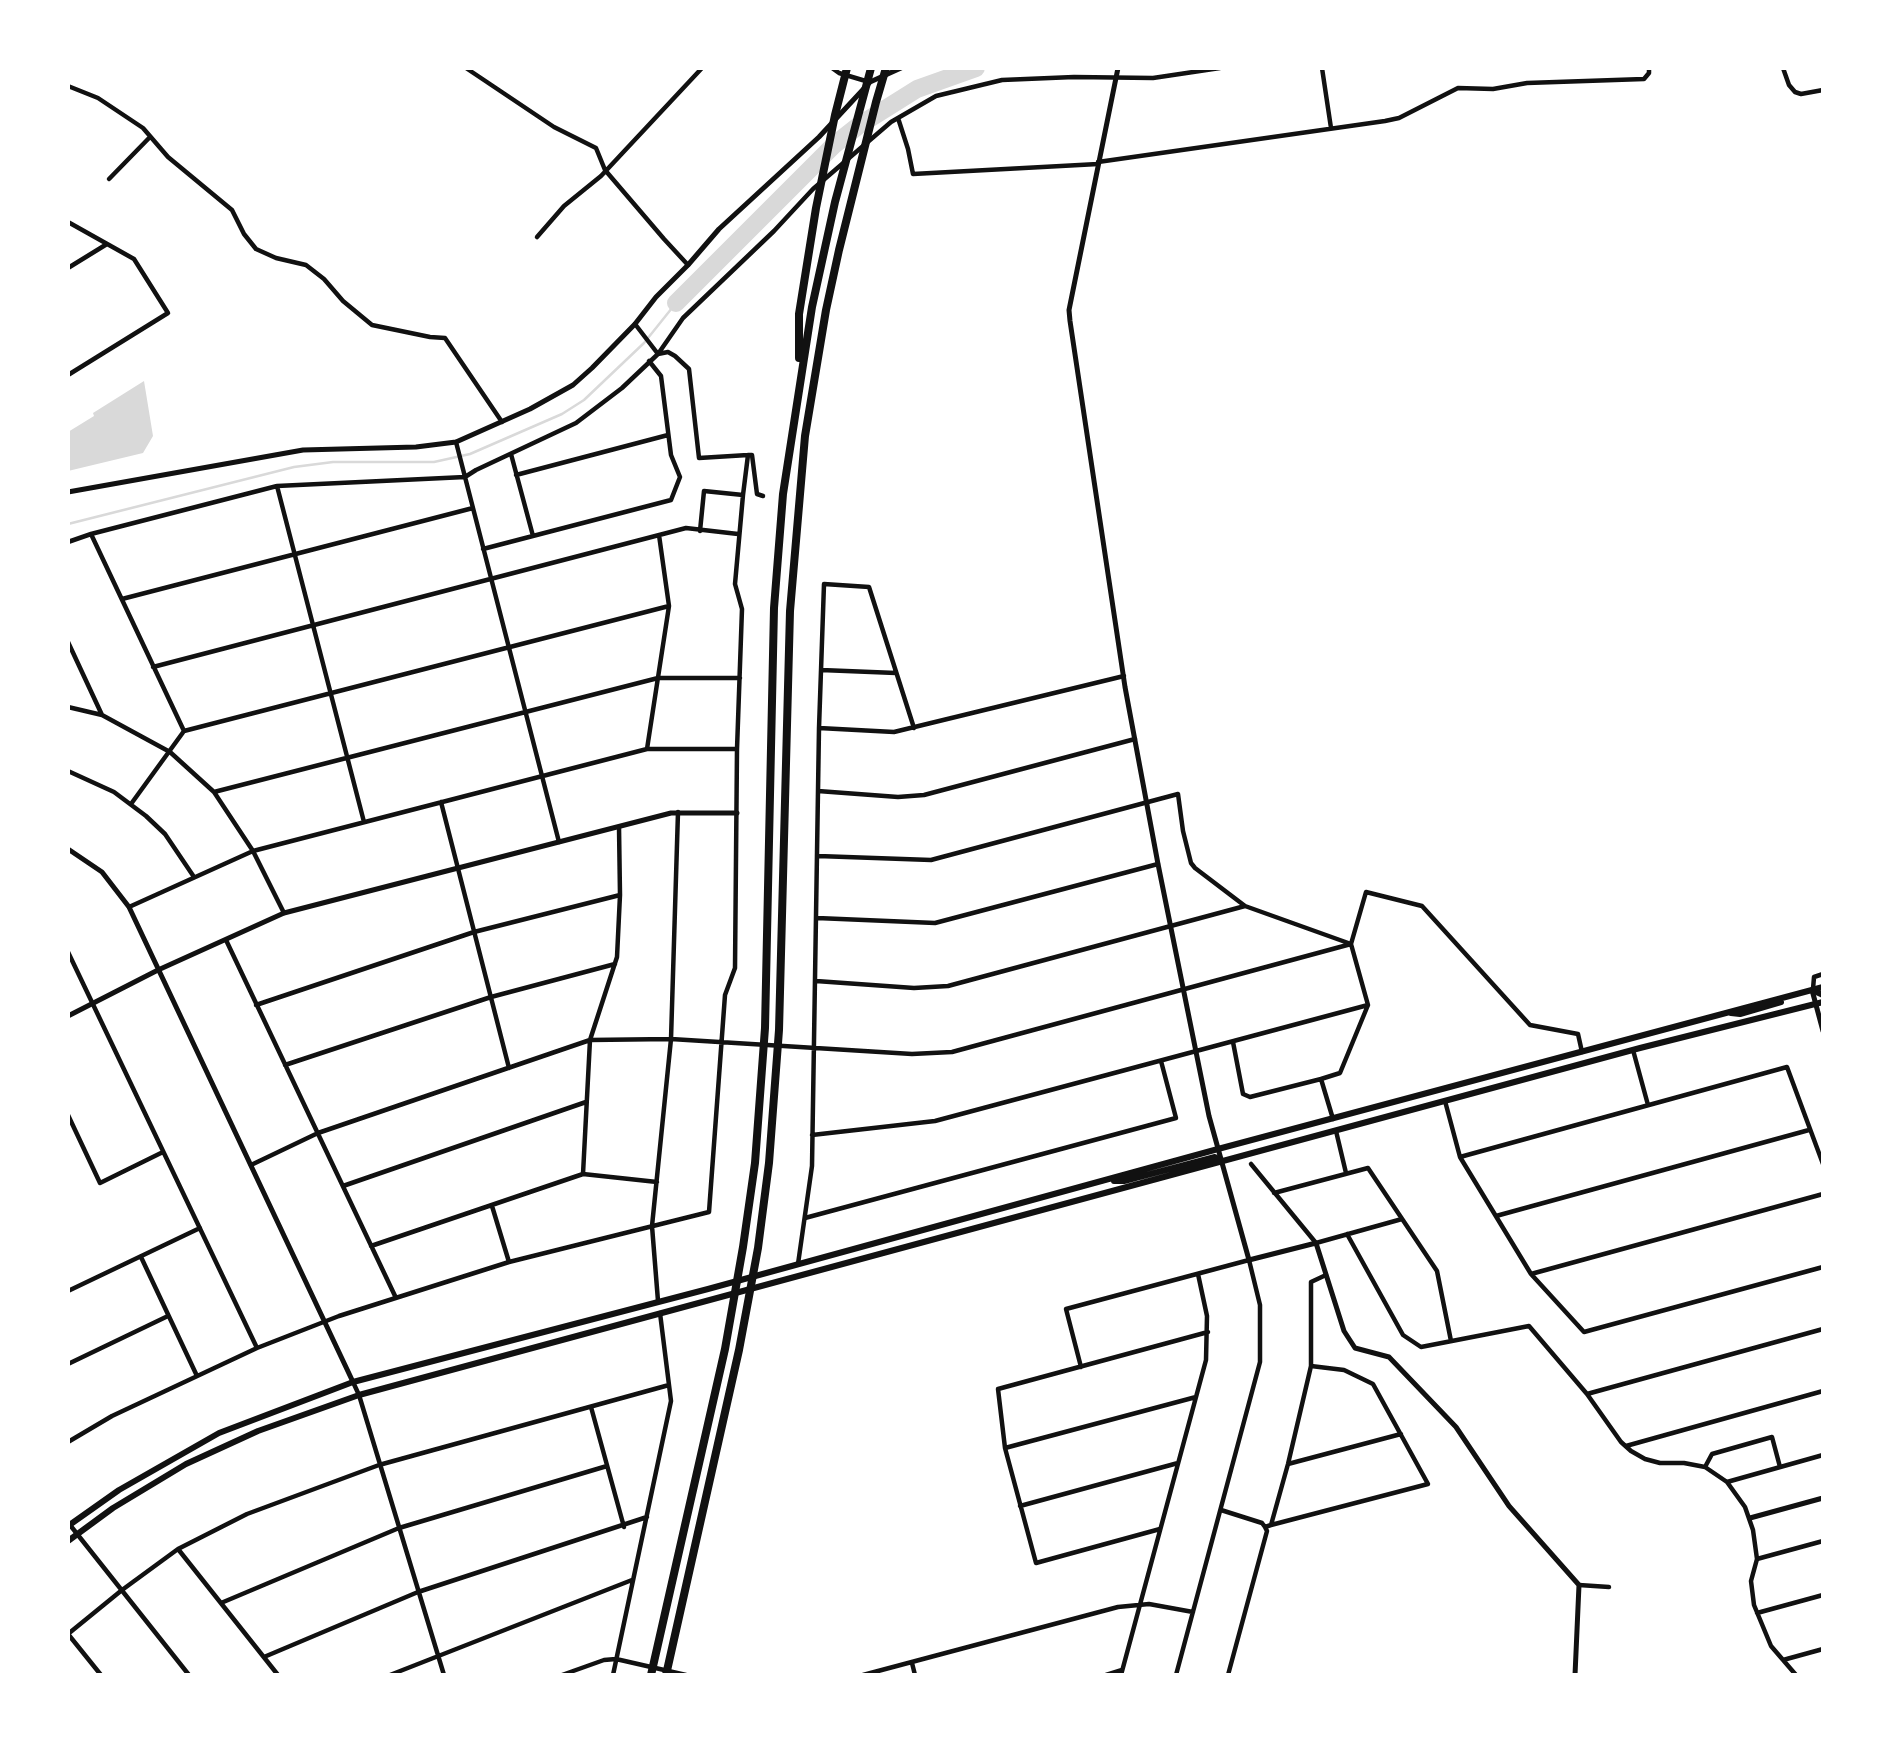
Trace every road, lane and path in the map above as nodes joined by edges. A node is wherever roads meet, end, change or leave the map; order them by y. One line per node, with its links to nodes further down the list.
1 (702, 68): 20 (street)
2 (832, 68): 13 (street)
3 (847, 68): 31 (highway)
4 (872, 68): 31 (highway)
5 (887, 68): 246 (highway)
6 (901, 68): 13 (street)
7 (1220, 68): 12 (street)
8 (1322, 68): 17 (street)
9 (1649, 68): 17 (street)
10 (1783, 68): 15 (street)
11 (467, 69): 20 (street)
12 (1117, 73): 16 (street); 19 (street)
13 (870, 82): 25 (street)
14 (68, 86): 18 (street)
15 (1823, 90)
16 (898, 118): 19 (street); 28 (street)
17 (1331, 128): 19 (street)
18 (150, 138): 21 (street); 32 (street)
19 (1098, 164): 61 (street)
20 (605, 170): 23 (street); 25 (street)
21 (109, 179)
22 (68, 222): 24 (street)
23 (537, 237)
24 (107, 244): 26 (street); 30 (street)
25 (688, 265): 27 (street)
26 (68, 268)
27 (635, 324): 28 (street); 32 (street)
28 (658, 354): 29 (street); 36 (street)
29 (649, 361): 33 (street); 35 (street)
30 (68, 375)
31 (799, 382): 245 (highway)
32 (502, 422): 34 (street)
33 (668, 435): 37 (street); 48 (street)
34 (456, 442): 38 (street); 40 (street)
35 (511, 454): 37 (street); 38 (street)
36 (748, 455): 41 (street); 42 (street)
37 (516, 475): 48 (street)
38 (465, 477): 39 (street); 43 (street)
39 (277, 486): 45 (street); 51 (street)
40 (68, 492)
41 (743, 495): 44 (street); 46 (street)
42 (763, 496)
43 (472, 508): 50 (street); 51 (street)
44 (700, 531): 46 (street); 47 (street)
45 (91, 534): 49 (street); 53 (street)
46 (738, 534): 63 (street)
47 (659, 535): 52 (street); 54 (street)
48 (533, 536): 50 (street)
49 (68, 542)
50 (483, 549): 52 (street)
51 (295, 554): 53 (street); 55 (street)
52 (492, 579): 55 (street); 57 (street)
53 (122, 599): 58 (street)
54 (669, 606): 57 (street); 62 (street)
55 (313, 625): 58 (street); 64 (street)
56 (68, 642): 67 (street)
57 (509, 648): 64 (street); 66 (street)
58 (153, 667): 70 (street)
59 (821, 670): 60 (street); 60 (street); 68 (street)
60 (896, 673): 69 (street)
61 (1124, 676): 69 (street); 71 (street)
62 (657, 677): 63 (street); 66 (street); 72 (street)
63 (740, 678): 73 (street)
64 (332, 694): 70 (street); 75 (street)
65 (68, 707): 67 (street)
66 (525, 711): 75 (street); 77 (street)
67 (102, 715): 74 (street)
68 (819, 728): 69 (street); 78 (street)
69 (914, 728)
70 (184, 732): 74 (street)
71 (1135, 739): 78 (street); 81 (street)
72 (647, 749): 73 (street); 77 (street)
73 (737, 749): 84 (street)
74 (170, 752): 79 (street); 82 (street)
75 (347, 758): 79 (street); 85 (street)
76 (68, 771): 82 (street)
77 (542, 776): 80 (street); 87 (street)
78 (818, 791): 90 (street)
79 (214, 792): 89 (street)
80 (441, 802): 85 (street); 92 (street)
81 (1147, 802): 90 (street); 91 (street); 95 (street)
82 (131, 804): 93 (street)
83 (678, 812): 84 (street); 86 (street); 121 (street)
84 (737, 813): 123 (street)
85 (364, 822): 89 (street)
86 (619, 827): 87 (street); 94 (street)
87 (559, 842): 92 (street)
88 (68, 849): 96 (street)
89 (253, 851): 93 (street); 97 (street)
90 (818, 856): 98 (street)
91 (1158, 864): 98 (street); 99 (street)
92 (458, 869): 97 (street); 100 (street)
93 (194, 877): 96 (street)
94 (620, 895): 100 (street); 104 (street)
95 (1245, 906): 99 (street); 102 (street)
96 (129, 907): 105 (street)
97 (284, 914): 101 (street)
98 (817, 918): 107 (street)
99 (1171, 927): 107 (street); 109 (street)
100 (474, 932): 112 (street); 115 (street)
101 (226, 940): 105 (street); 115 (street)
102 (1350, 944): 109 (street); 116 (street); 127 (street)
103 (68, 953): 113 (street)
104 (616, 964): 112 (street); 120 (street)
105 (158, 970): 113 (street); 147 (street)
106 (1823, 974): 110 (street)
107 (816, 981): 124 (street)
108 (1823, 987): 110 (main road)
109 (1183, 990): 124 (street); 126 (street)
110 (1812, 990): 111 (main road); 114 (street); 117 (main road)
111 (1823, 995)
112 (491, 997): 129 (street); 130 (street)
113 (93, 1003): 118 (street); 142 (street)
114 (1819, 1003): 117 (main road); 119 (street); 125 (main road)
115 (256, 1005): 129 (street)
116 (1368, 1005): 122 (street); 131 (street)
117 (1726, 1013): 127 (main road)
118 (68, 1016)
119 (1823, 1031)
120 (590, 1040): 121 (street); 130 (street); 133 (street)
121 (671, 1040): 123 (street); 151 (street)
122 (1233, 1042): 126 (street); 131 (street)
123 (722, 1043): 124 (street); 159 (street)
124 (813, 1048): 140 (street)
125 (1633, 1050): 132 (main road); 134 (street)
126 (1195, 1052): 128 (street); 141 (street)
127 (1582, 1052): 136 (main road)
128 (1161, 1061): 140 (street); 157 (street)
129 (285, 1065): 139 (street)
130 (509, 1068): 139 (street)
131 (1321, 1079): 136 (street)
132 (1445, 1101): 138 (main road); 143 (street)
133 (586, 1102): 149 (street); 152 (street)
134 (1648, 1105): 137 (street); 143 (street)
135 (68, 1115): 142 (street)
136 (1333, 1119): 141 (main road)
137 (1809, 1130): 146 (street); 156 (street)
138 (1336, 1131): 141 (main road); 144 (main road); 148 (street)
139 (318, 1133): 147 (street); 152 (street)
140 (812, 1135): 157 (street)
141 (1218, 1149): 144 (street); 150 (main road)
142 (163, 1152): 160 (street)
143 (1460, 1157): 156 (street)
144 (1222, 1161): 150 (main road); 165 (street); 175 (main road)
145 (1251, 1164): 153 (street)
146 (1823, 1164)
147 (251, 1165): 177 (street)
148 (1346, 1173): 153 (street); 158 (street)
149 (583, 1174): 151 (street); 155 (street)
150 (1109, 1180): 167 (main road)
151 (657, 1182): 159 (street)
152 (343, 1186): 163 (street)
153 (1274, 1193): 162 (street)
154 (1823, 1194): 170 (street)
155 (492, 1205): 163 (street); 166 (street)
156 (1496, 1216): 170 (street)
157 (805, 1218): 167 (street)
158 (1402, 1219): 161 (street); 180 (street)
159 (652, 1226): 166 (street); 174 (street)
160 (201, 1228): 164 (street); 181 (street)
161 (1347, 1234): 162 (street); 180 (street)
162 (1316, 1243): 165 (street); 171 (street)
163 (371, 1246): 173 (street)
164 (141, 1256): 172 (street); 176 (street)
165 (1250, 1260): 169 (street); 207 (street)
166 (509, 1262): 173 (street)
167 (798, 1264): 174 (main road)
168 (1823, 1267): 170 (street)
169 (1198, 1274): 179 (street); 184 (street)
170 (1531, 1274)
171 (1326, 1275): 183 (street); 221 (street)
172 (68, 1291)
173 (396, 1298): 177 (street)
174 (658, 1301): 186 (main road)
175 (660, 1313): 187 (street); 190 (main road)
176 (168, 1316): 182 (street); 185 (street)
177 (325, 1321): 181 (street); 186 (street)
178 (1823, 1329): 189 (street)
179 (1208, 1332): 184 (street); 191 (street)
180 (1451, 1341): 189 (street)
181 (257, 1348): 185 (street)
182 (68, 1364)
183 (1311, 1366): 193 (street); 199 (street)
184 (1081, 1367): 196 (street)
185 (198, 1376): 194 (street)
186 (353, 1382): 190 (street); 210 (main road)
187 (669, 1385): 192 (street); 208 (street)
188 (1823, 1391): 195 (street)
189 (1587, 1394): 195 (street)
190 (359, 1395): 200 (street); 215 (main road)
191 (1196, 1397): 196 (street); 198 (street)
192 (591, 1407): 200 (street); 201 (street)
193 (1401, 1434): 199 (street); 211 (street)
194 (68, 1442)
195 (1625, 1446): 202 (street)
196 (1005, 1448): 206 (street)
197 (1823, 1455): 203 (street)
198 (1178, 1463): 206 (street); 214 (street)
199 (1288, 1464): 211 (street)
200 (379, 1465): 213 (street); 218 (street)
201 (607, 1466): 212 (street); 213 (street)
202 (1705, 1467): 203 (street); 204 (street)
203 (1780, 1467): 204 (street)
204 (1727, 1482): 209 (street)
205 (1823, 1498): 209 (street)
206 (1020, 1506): 214 (street)
207 (1221, 1510): 211 (street); 228 (street)
208 (646, 1517): 212 (street); 220 (street)
209 (1750, 1518): 219 (street)
210 (69, 1525): 215 (street)
211 (1268, 1526): 252 (street)
212 (624, 1527): 224 (street)
213 (399, 1528): 224 (street); 226 (street)
214 (1160, 1529): 227 (street)
215 (77, 1534): 216 (main road); 223 (street)
216 (68, 1541)
217 (1823, 1541): 219 (street)
218 (178, 1549): 223 (street); 226 (street)
219 (1758, 1559): 229 (street)
220 (633, 1580): 232 (street); 234 (street)
221 (1579, 1585): 222 (street); 253 (street)
222 (1609, 1587)
223 (122, 1590): 230 (street); 239 (street)
224 (418, 1592): 232 (street); 233 (street)
225 (1823, 1595): 229 (street)
226 (221, 1603): 233 (street)
227 (1140, 1604): 228 (street); 236 (street); 237 (street)
228 (1193, 1612): 251 (street)
229 (1757, 1613): 235 (street)
230 (68, 1634): 238 (street)
231 (1823, 1649): 235 (street)
232 (437, 1655): 241 (street); 242 (street)
233 (264, 1657): 240 (street)
234 (616, 1659): 243 (street); 244 (street); 247 (street)
235 (1783, 1660): 254 (street)
236 (912, 1663): 248 (street); 249 (street)
237 (1122, 1673): 250 (street)
238 (101, 1675)
239 (189, 1675)
240 (278, 1675)
241 (390, 1675)
242 (444, 1675)
243 (562, 1675)
244 (613, 1675)
245 (651, 1675)
246 (666, 1675)
247 (686, 1675)
248 (863, 1675)
249 (915, 1675)
250 (1106, 1675)
251 (1177, 1675)
252 (1228, 1675)
253 (1575, 1675)
254 (1796, 1675)

